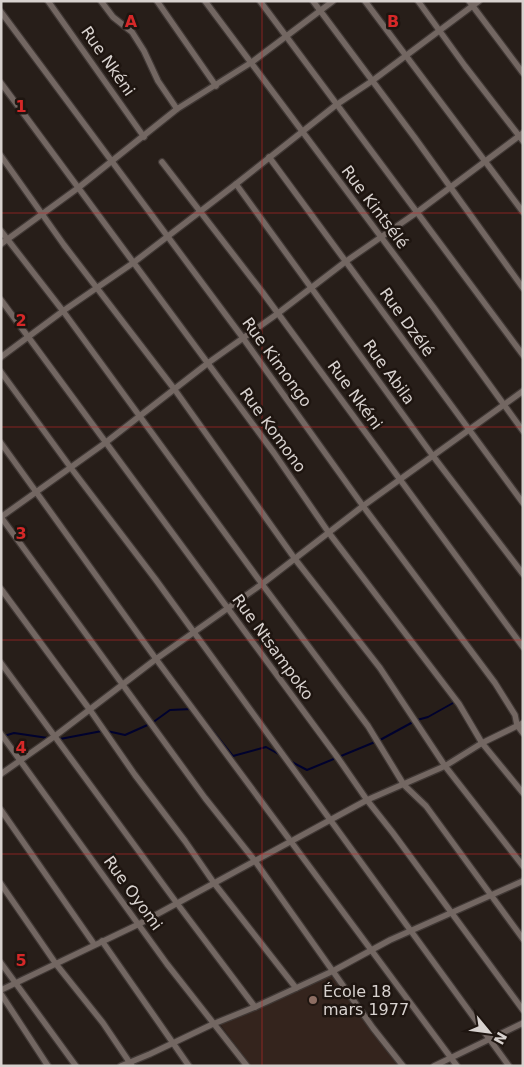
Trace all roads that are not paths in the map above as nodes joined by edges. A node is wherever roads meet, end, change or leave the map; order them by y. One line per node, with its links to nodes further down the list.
1 (48, 1): 25 (street, Rue Nkéni)
2 (101, 1): 23 (street)
3 (157, 1): 21 (street)
4 (205, 1): 17 (street, Rue Kintsélé)
5 (260, 1): 15 (street)
6 (313, 1): 12 (street)
7 (333, 1): 12 (street)
8 (365, 1): 16 (street)
9 (418, 1): 14 (street)
10 (479, 1): 11 (street)
11 (470, 4): 14 (street); 18 (street)
12 (320, 11): 15 (street); 19 (street)
13 (1, 12): 30 (street, Rue Kimongo)
14 (440, 31): 16 (street); 26 (street)
15 (285, 36): 17 (street); 22 (street)
16 (407, 56): 19 (street); 29 (street)
17 (252, 62): 21 (street); 24 (street, Rue Kintsélé)
18 (523, 73)
19 (372, 81): 22 (street); 34 (street)
20 (1, 82): 33 (street, Rue Komono)
21 (216, 86): 23 (street)
22 (336, 105): 24 (street); 37 (street)
23 (177, 110): 25 (street)
24 (302, 132): 28 (street); 41 (street, Rue Kintsélé)
25 (144, 137): 30 (street)
26 (522, 137): 29 (street)
27 (1, 156): 38 (street)
28 (269, 157): 32 (street); 44 (street, Rue Dzélé)
29 (485, 160): 34 (street); 36 (street)
30 (112, 161): 33 (street); 40 (street, Rue Kimongo)
31 (162, 162): 35 (street, Rue Nkéni)
32 (236, 184): 35 (street); 47 (street, Rue Abila)
33 (78, 188): 38 (street); 45 (street, Rue Komono)
34 (450, 188): 37 (street); 48 (street)
35 (200, 211): 40 (street); 51 (street, Rue Nkéni)
36 (523, 212)
37 (416, 213): 41 (street); 54 (street)
38 (42, 214): 42 (street); 46 (street)
39 (1, 231): 42 (street)
40 (167, 236): 45 (street); 53 (street, Rue Kimongo)
41 (380, 237): 44 (street); 60 (street, Rue Kintsélé)
42 (8, 240): 43 (street); 50 (street)
43 (1, 244)
44 (345, 262): 47 (street); 62 (street, Rue Dzélé)
45 (133, 263): 46 (street); 56 (street, Rue Komono)
46 (97, 288): 50 (street); 58 (street)
47 (311, 288): 51 (street); 66 (street, Rue Abila)
48 (523, 288)
49 (1, 300): 52 (street, Rue Ntsampoko)
50 (63, 311): 52 (street); 61 (street)
51 (277, 314): 53 (street); 68 (street, Rue Nkéni)
52 (29, 336): 55 (street); 65 (street, Rue Ntsampoko)
53 (243, 338): 56 (street); 71 (street, Rue Kimongo)
54 (523, 356)
55 (1, 358)
56 (208, 363): 58 (street); 73 (street, Rue Komono)
57 (1, 372): 67 (street)
58 (174, 390): 61 (street); 74 (street)
59 (523, 391): 60 (street)
60 (503, 406): 62 (street); 63 (street, Rue Kintsélé)
61 (140, 417): 65 (street); 76 (street)
62 (470, 430): 66 (street); 70 (street, Rue Dzélé)
63 (523, 431)
64 (1, 443): 69 (street)
65 (106, 443): 67 (street); 78 (street, Rue Ntsampoko)
66 (433, 456): 68 (street); 75 (street, Rue Abila)
67 (71, 468): 69 (street); 79 (street)
68 (400, 480): 71 (street); 80 (street, Rue Nkéni)
69 (37, 492): 72 (street); 81 (street)
70 (523, 503)
71 (363, 506): 73 (street); 85 (street, Rue Kimongo)
72 (1, 517): 83 (street)
73 (329, 533): 74 (street); 89 (street, Rue Komono)
74 (295, 559): 76 (street); 91 (street)
75 (523, 574)
76 (262, 584): 78 (street); 93 (street)
77 (1, 589): 84 (street)
78 (227, 608): 79 (street); 95 (street, Rue Ntsampoko)
79 (193, 632): 81 (street); 97 (street)
80 (523, 647)
81 (156, 659): 83 (street); 98 (street)
82 (1, 663): 88 (street)
83 (123, 683): 84 (street); 99 (street)
84 (90, 710): 88 (street); 102 (street)
85 (520, 724): 86 (street, Rue Kimongo); 89 (street)
86 (523, 733)
87 (1, 734): 90 (street, Rue Oyomi)
88 (55, 736): 90 (street); 105 (street)
89 (482, 743): 91 (street); 94 (street, Rue Komono)
90 (20, 761): 92 (street); 107 (street, Rue Oyomi)
91 (445, 766): 93 (street); 100 (street)
92 (1, 774)
93 (404, 785): 95 (street); 104 (street)
94 (523, 793)
95 (367, 800): 97 (street); 106 (street, Rue Ntsampoko)
96 (1, 810): 111 (street)
97 (331, 820): 98 (street); 108 (street)
98 (291, 840): 99 (street); 112 (street)
99 (254, 861): 102 (street); 115 (street)
100 (523, 866)
101 (523, 881): 104 (street)
102 (214, 882): 105 (street); 117 (street)
103 (1, 884): 114 (street)
104 (490, 895): 106 (street); 109 (street)
105 (176, 902): 107 (street); 120 (street)
106 (451, 913): 108 (street); 121 (street, Rue Ntsampoko)
107 (138, 924): 110 (street); 123 (street, Rue Oyomi)
108 (410, 932): 112 (street); 124 (street)
109 (523, 939)
110 (102, 941): 111 (street); 125 (street)
111 (94, 944): 114 (street)
112 (372, 950): 115 (street); 126 (street)
113 (1, 963): 116 (street)
114 (56, 964): 116 (street); 127 (street)
115 (333, 971): 117 (street); 133 (street)
116 (16, 983): 118 (street); 129 (street)
117 (296, 988): 120 (street)
118 (1, 990)
119 (1, 994): 128 (street)
120 (255, 1007): 123 (street)
121 (523, 1010)
122 (523, 1023): 124 (street)
123 (213, 1024): 125 (street); 132 (street, Rue Oyomi)
124 (489, 1039): 126 (street); 136 (street)
125 (173, 1043): 127 (street); 131 (street)
126 (451, 1058): 134 (street); 135 (street)
127 (131, 1064): 130 (street)
128 (48, 1066)
129 (76, 1066)
130 (120, 1066)
131 (189, 1066)
132 (247, 1066)
133 (403, 1066)
134 (434, 1066)
135 (457, 1066)
136 (509, 1066)

